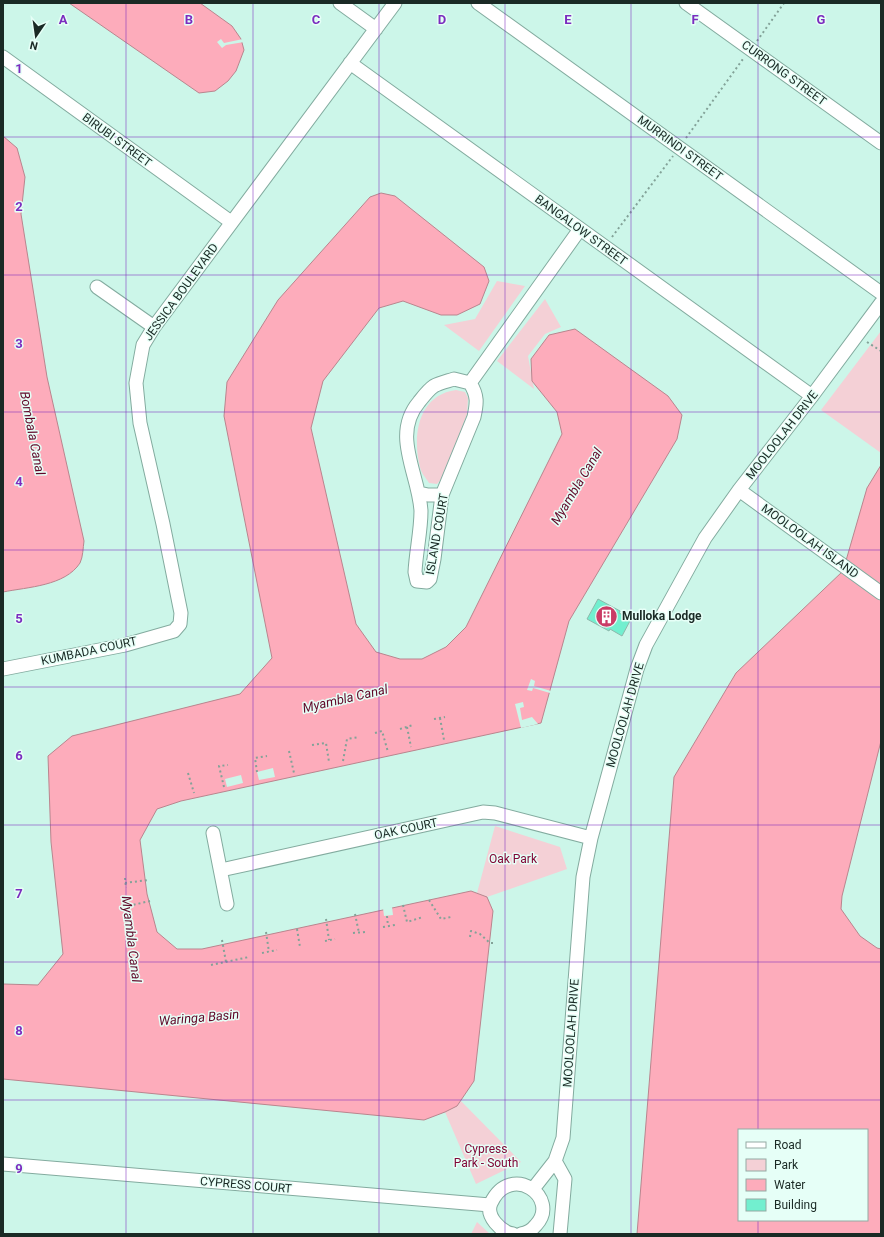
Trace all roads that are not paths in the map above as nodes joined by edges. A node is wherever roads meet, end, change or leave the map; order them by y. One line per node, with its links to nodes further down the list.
1 (340, 3): 5 (street)
2 (395, 3): 5 (street, JESSICA BOULEVARD)
3 (478, 3): 12 (street, MURRINDI STREET)
4 (686, 3): 8 (street, CURRONG STREET)
5 (376, 29): 7 (street, JESSICA BOULEVARD)
6 (3, 57): 9 (street, BIRUBI STREET)
7 (350, 63): 9 (street, JESSICA BOULEVARD); 10 (street, BANGALOW STREET)
8 (881, 143)
9 (231, 222): 14 (street, JESSICA BOULEVARD)
10 (580, 229): 15 (street); 16 (street, BANGALOW STREET)
11 (97, 287): 14 (street)
12 (881, 293)
13 (881, 303): 16 (street, MOOLOOLAH DRIVE)
14 (154, 327): 21 (street, JESSICA BOULEVARD)
15 (470, 383): 18 (street, ISLAND COURT); 19 (street, ISLAND COURT)
16 (812, 396): 17 (street, MOOLOOLAH DRIVE)
17 (739, 490): 20 (street, MOOLOOLAH ISLAND); 24 (street, MOOLOOLAH DRIVE)
18 (419, 492): 19 (street); 19 (street, ISLAND COURT)
19 (442, 495)
20 (881, 593)
21 (174, 631): 22 (street, KUMBADA COURT)
22 (3, 669)
23 (213, 833): 25 (street)
24 (591, 838): 25 (street, OAK COURT); 27 (street, MOOLOOLAH DRIVE)
25 (221, 870): 26 (street)
26 (226, 904)
27 (555, 1161): 29 (street, MOOLOOLAH DRIVE); 32 (street)
28 (3, 1164): 30 (street, CYPRESS COURT)
29 (533, 1189): 30 (street); 31 (street)
30 (490, 1205): 31 (street)
31 (521, 1234)
32 (560, 1234)

